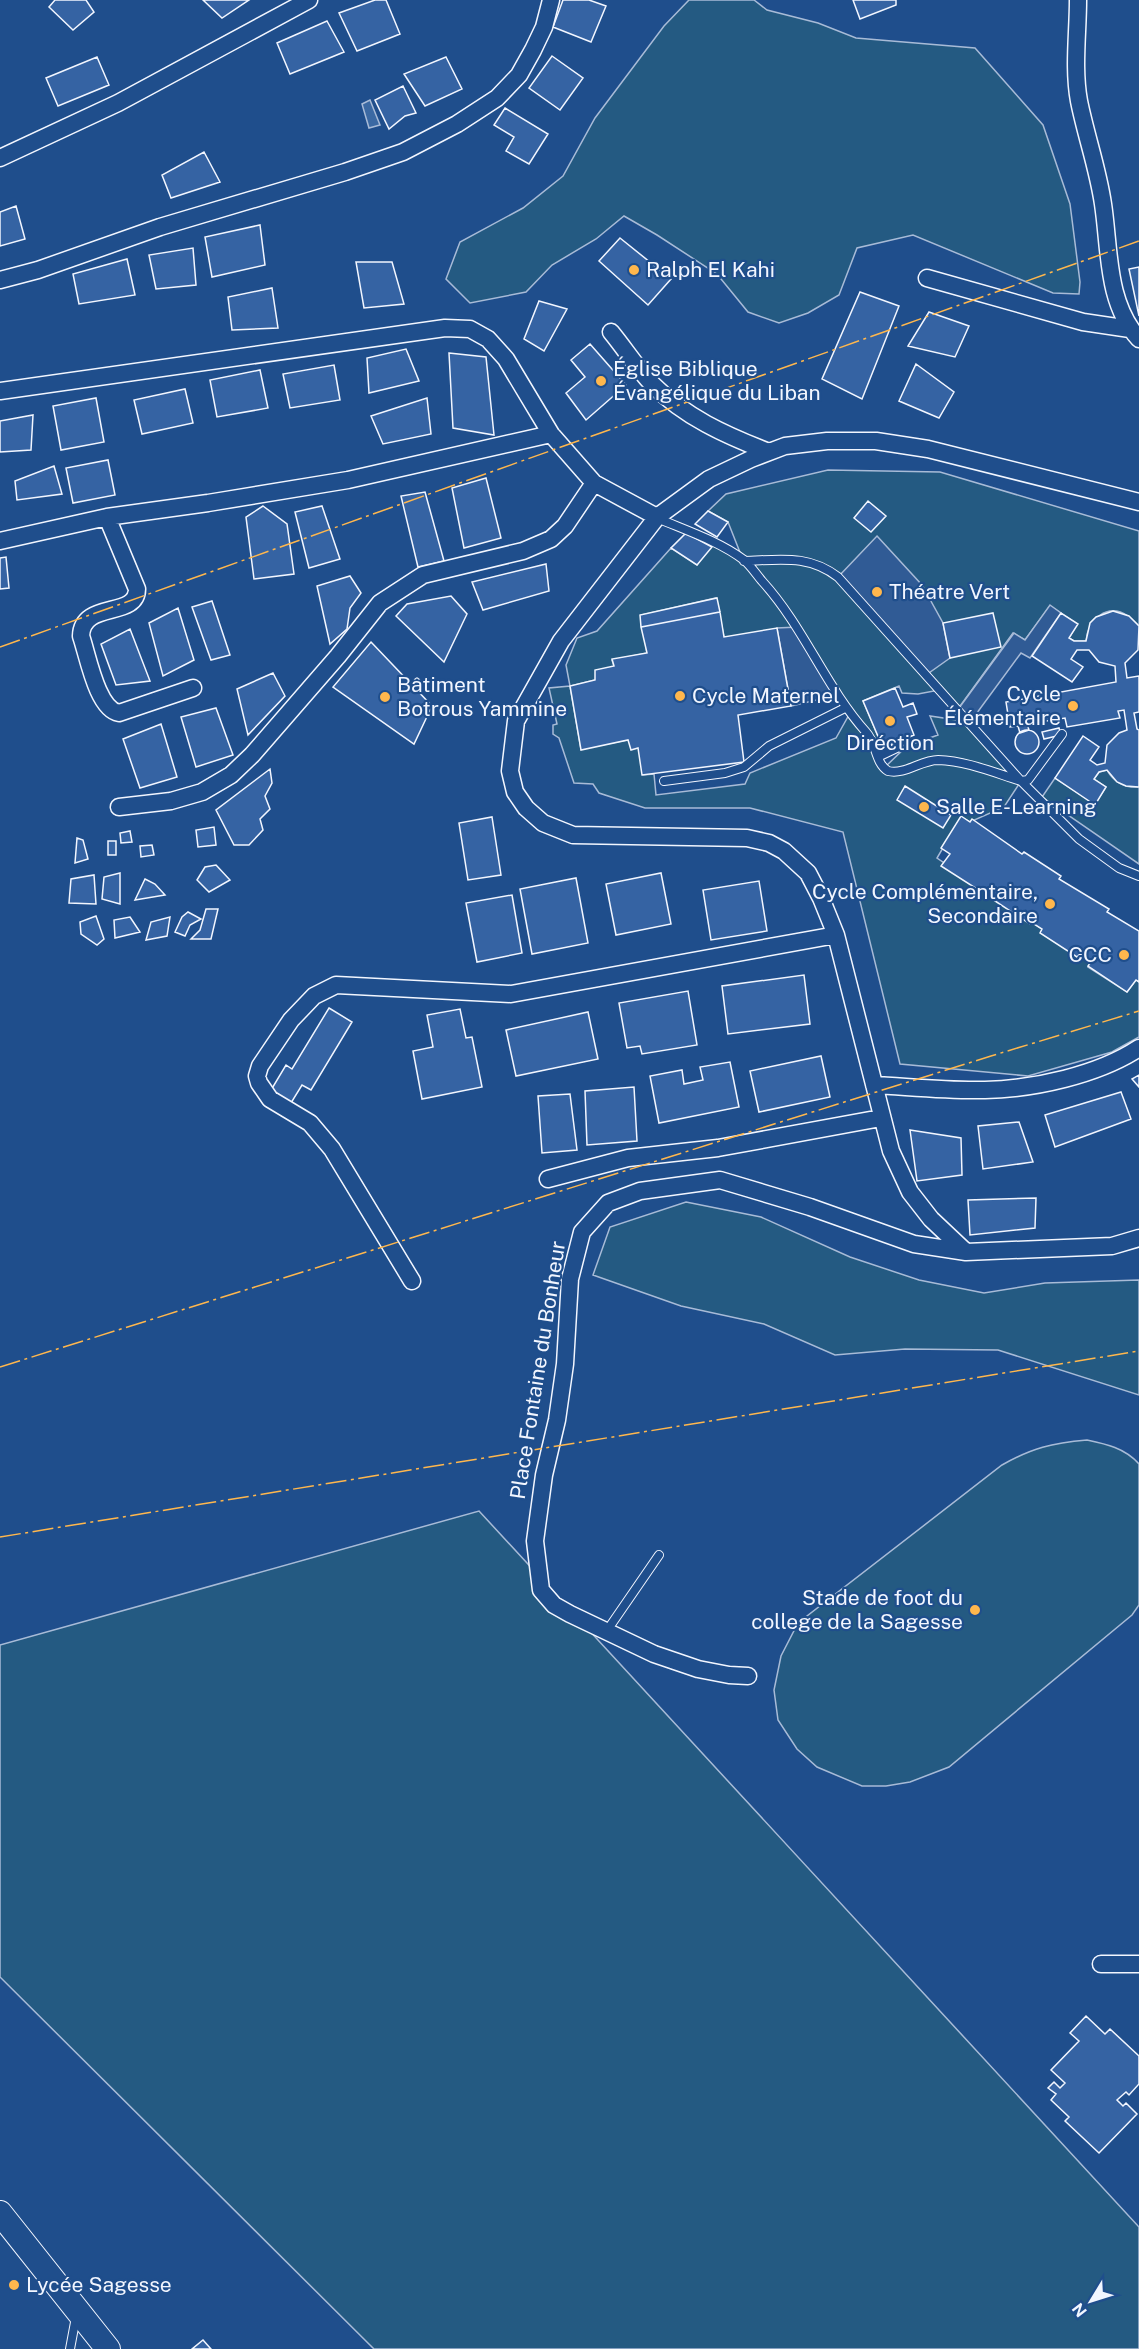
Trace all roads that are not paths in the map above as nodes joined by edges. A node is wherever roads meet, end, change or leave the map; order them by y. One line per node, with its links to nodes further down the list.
1 (309, 0): 4 (street)
2 (551, 0): 6 (street)
3 (1078, 0): 8 (street)
4 (0, 158)
5 (927, 278): 8 (street)
6 (0, 280)
7 (611, 332): 11 (street)
8 (1135, 334)
9 (0, 391): 10 (street)
10 (551, 434): 12 (street); 14 (street)
11 (769, 452): 13 (street); 15 (street)
12 (594, 483): 15 (street); 25 (street)
13 (1139, 502)
14 (107, 517): 16 (street); 18 (street)
15 (657, 518): 17 (lane); 27 (street)
16 (0, 541)
17 (744, 561): 19 (lane); 24 (lane)
18 (193, 688)
19 (845, 708): 22 (lane); 23 (lane)
20 (1062, 734): 24 (lane)
21 (899, 747): 22 (lane)
22 (878, 757): 24 (lane)
23 (664, 781)
24 (1021, 781): 26 (lane)
25 (118, 807)
26 (1139, 876)
27 (836, 935): 29 (street); 34 (street)
28 (1139, 1048): 29 (street)
29 (874, 1085): 30 (street)
30 (881, 1118): 31 (street); 33 (street)
31 (548, 1179)
32 (1139, 1238): 33 (street, Place Fontaine du Bonheur)
33 (966, 1252): 36 (street, Place Fontaine du Bonheur)
34 (412, 1281)
35 (659, 1555): 36 (lane)
36 (606, 1633): 37 (street, Place Fontaine du Bonheur)
37 (748, 1676)
38 (1101, 1964): 39 (street)
39 (1139, 1964)
40 (0, 2213): 41 (street)
41 (77, 2310): 42 (lane); 43 (street)
42 (70, 2349)
43 (108, 2349)

